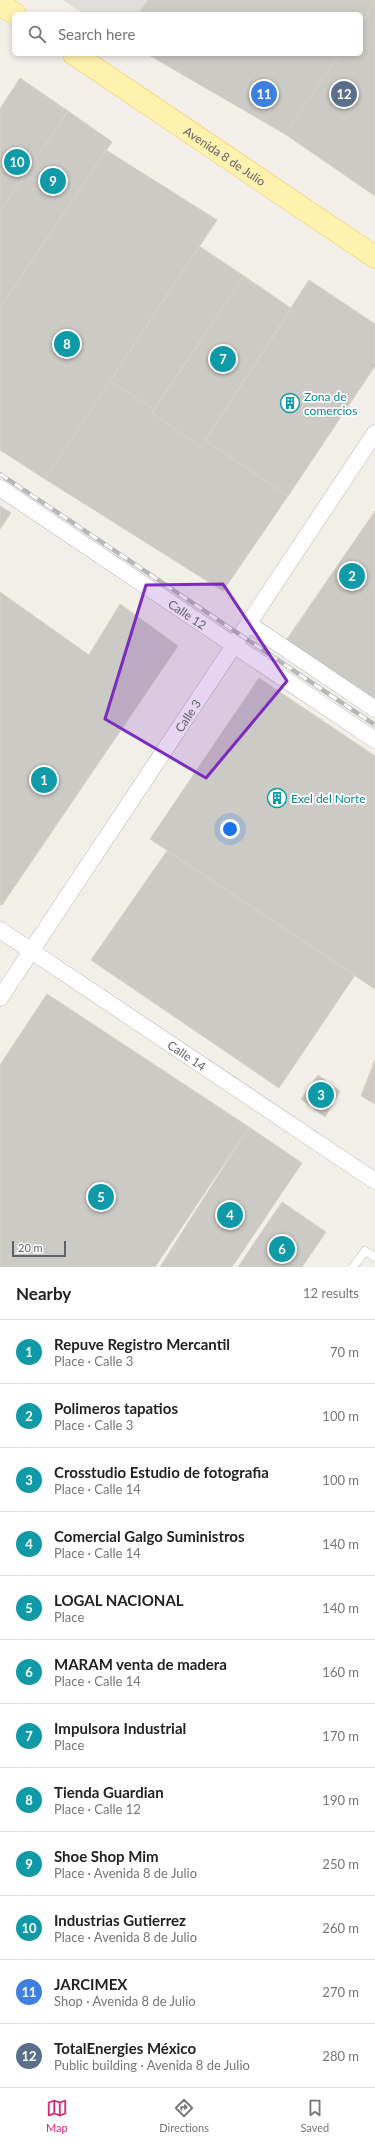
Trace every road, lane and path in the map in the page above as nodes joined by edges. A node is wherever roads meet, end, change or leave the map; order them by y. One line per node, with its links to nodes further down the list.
1 (0, 4): 2 (main road)
2 (12, 12)
3 (77, 56): 4 (main road, Avenida 8 de Julio)
4 (375, 257)
5 (375, 433): 7 (street, Calle 3)
6 (0, 488): 8 (street, Calle 12)
7 (249, 624): 8 (street, Calle 3); 9 (street)
8 (234, 646): 10 (street, Calle 12); 12 (street, Calle 3)
9 (375, 709)
10 (375, 740)
11 (0, 930): 12 (street, Calle 14)
12 (32, 951): 13 (street, Calle 3); 14 (street, Calle 14)
13 (0, 998)
14 (375, 1180)
15 (375, 1256): 16 (lane)
16 (353, 1267)

